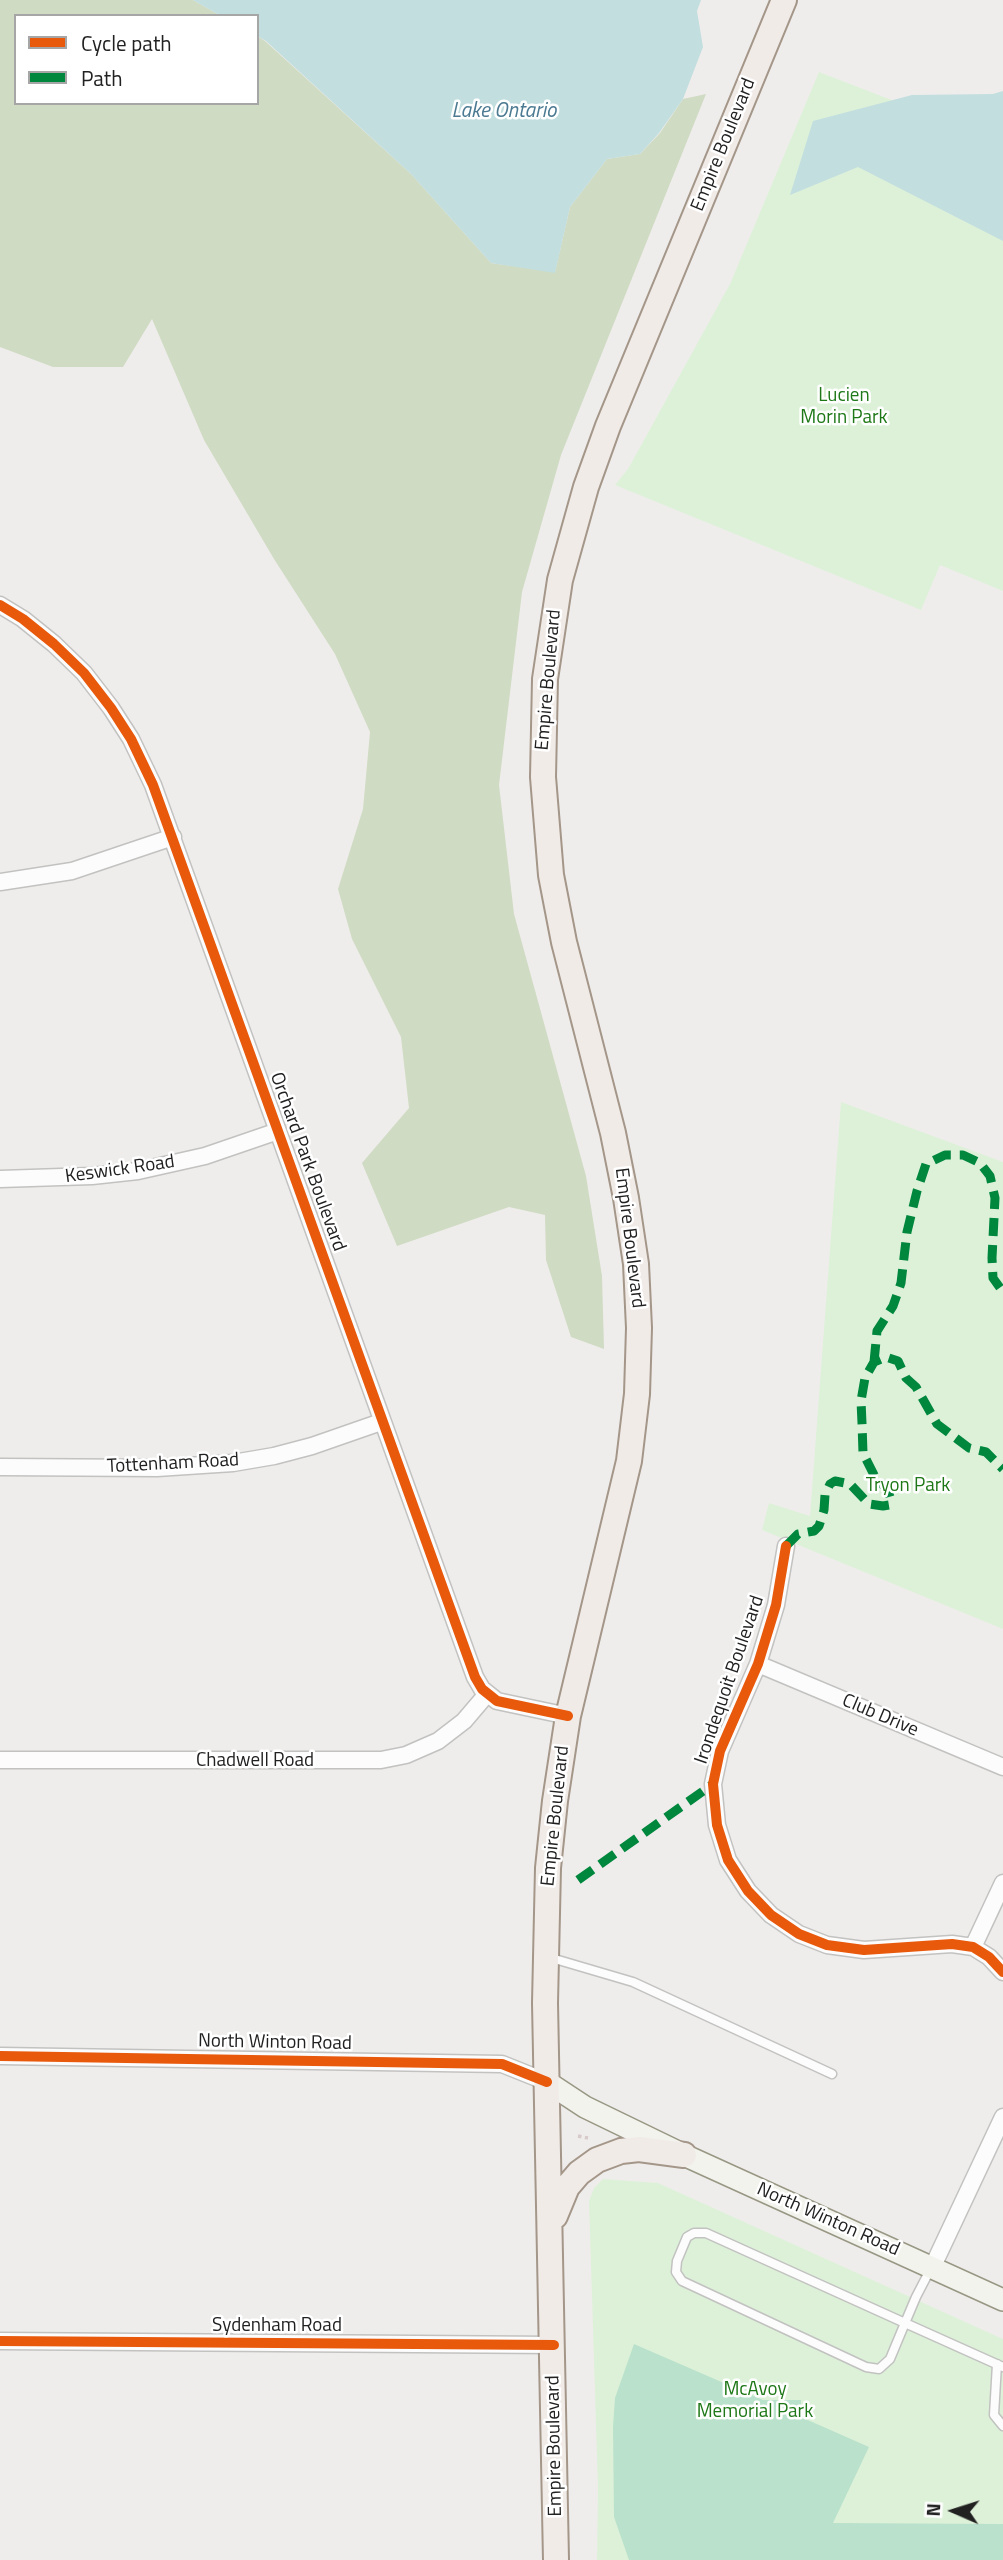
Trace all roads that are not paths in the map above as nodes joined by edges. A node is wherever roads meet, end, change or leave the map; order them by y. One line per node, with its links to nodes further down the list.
1 (784, 0): 12 (main road, Empire Boulevard)
2 (0, 606): 3 (street, Orchard Park Boulevard)
3 (173, 838): 4 (street); 5 (street, Orchard Park Boulevard)
4 (0, 882)
5 (278, 1131): 6 (street, Keswick Road); 7 (street, Orchard Park Boulevard)
6 (0, 1179)
7 (381, 1422): 8 (street, Tottenham Road); 11 (street, Orchard Park Boulevard)
8 (0, 1467)
9 (786, 1546): 10 (street, Irondequoit Boulevard)
10 (758, 1664): 14 (street, Club Drive); 16 (street, Irondequoit Boulevard)
11 (487, 1694): 12 (street); 13 (street, Chadwell Road)
12 (568, 1716): 17 (main road, Empire Boulevard)
13 (0, 1760)
14 (1003, 1768)
15 (1003, 1883): 16 (street)
16 (973, 1947): 18 (street)
17 (545, 1956): 20 (lane); 21 (main road, Empire Boulevard)
18 (1003, 1972)
19 (0, 2056): 21 (street, North Winton Road)
20 (832, 2074)
21 (547, 2082): 23 (main road, North Winton Road); 24 (main road, Empire Boulevard)
22 (1003, 2116): 25 (street)
23 (684, 2155): 24 (main road); 25 (main road, North Winton Road)
24 (551, 2234): 29 (main road, Empire Boulevard)
25 (932, 2268): 26 (main road, North Winton Road); 27 (lane)
26 (1003, 2300)
27 (905, 2323): 27 (lane); 30 (lane)
28 (0, 2341): 29 (street, Sydenham Road)
29 (554, 2345): 32 (main road, Empire Boulevard)
30 (1000, 2366): 31 (lane)
31 (1003, 2426)
32 (556, 2560)

